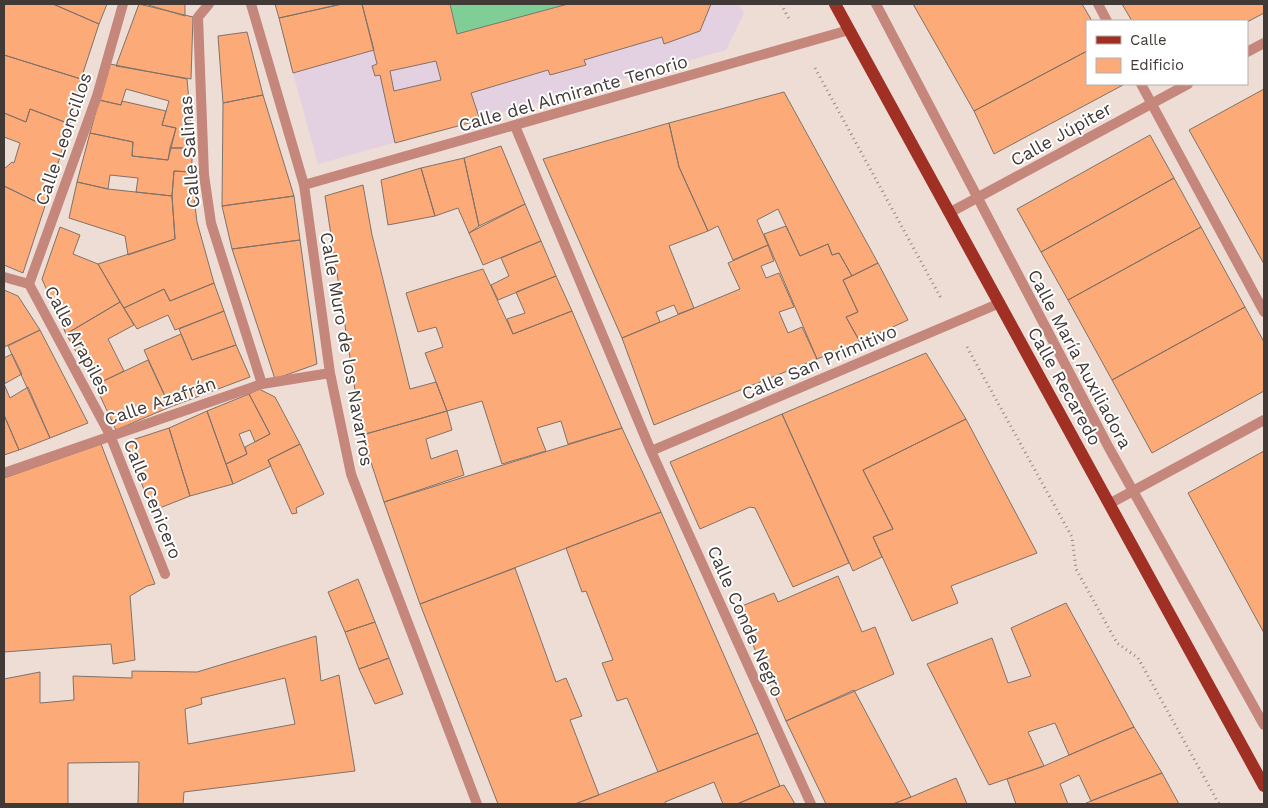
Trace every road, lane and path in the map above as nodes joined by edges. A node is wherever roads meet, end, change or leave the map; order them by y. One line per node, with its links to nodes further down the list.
1 (123, 4): 22 (street, Calle Leoncillos)
2 (209, 4): 28 (street, Calle Salinas)
3 (251, 4): 18 (street, Calle Muro de los Navarros)
4 (781, 4): 9 (path)
5 (835, 4): 10 (main road, Calle Recaredo)
6 (876, 4): 19 (street, Calle María Auxiliadora)
7 (1098, 4): 8 (street)
8 (1106, 20)
9 (790, 21)
10 (849, 30): 17 (street, Calle del Almirante Tenorio); 20 (main road, Calle Recaredo)
11 (1264, 43): 12 (street)
12 (1248, 51)
13 (813, 63): 24 (path)
14 (1142, 85): 16 (street)
15 (1186, 85): 16 (street, Calle Júpiter)
16 (1151, 103): 19 (street, Calle Júpiter); 25 (street)
17 (515, 126): 18 (street, Calle del Almirante Tenorio); 31 (street, Calle Conde Negro)
18 (304, 185): 27 (street, Calle Muro de los Navarros)
19 (978, 198): 20 (street, Calle Júpiter); 33 (street, Calle María Auxiliadora)
20 (949, 213): 23 (main road, Calle Recaredo)
21 (4, 277): 22 (street, Calle Arapiles)
22 (30, 284): 30 (street, Calle Arapiles)
23 (1000, 303): 31 (street, Calle San Primitivo); 34 (main road, Calle Recaredo)
24 (945, 305)
25 (1264, 312)
26 (964, 341): 40 (path)
27 (330, 373): 28 (street, Calle Azafrán); 38 (street, Calle Muro de los Navarros)
28 (262, 384): 30 (street, Calle Azafrán)
29 (1264, 420): 33 (street)
30 (110, 435): 32 (street, Calle Azafrán); 35 (street, Calle Cenicero)
31 (651, 451): 39 (street, Calle Conde Negro)
32 (4, 473)
33 (1132, 492): 34 (street); 36 (street, Calle María Auxiliadora)
34 (1109, 504): 37 (main road, Calle Recaredo)
35 (166, 574)
36 (1264, 725)
37 (1263, 778)
38 (477, 804)
39 (811, 804)
40 (1219, 804)

